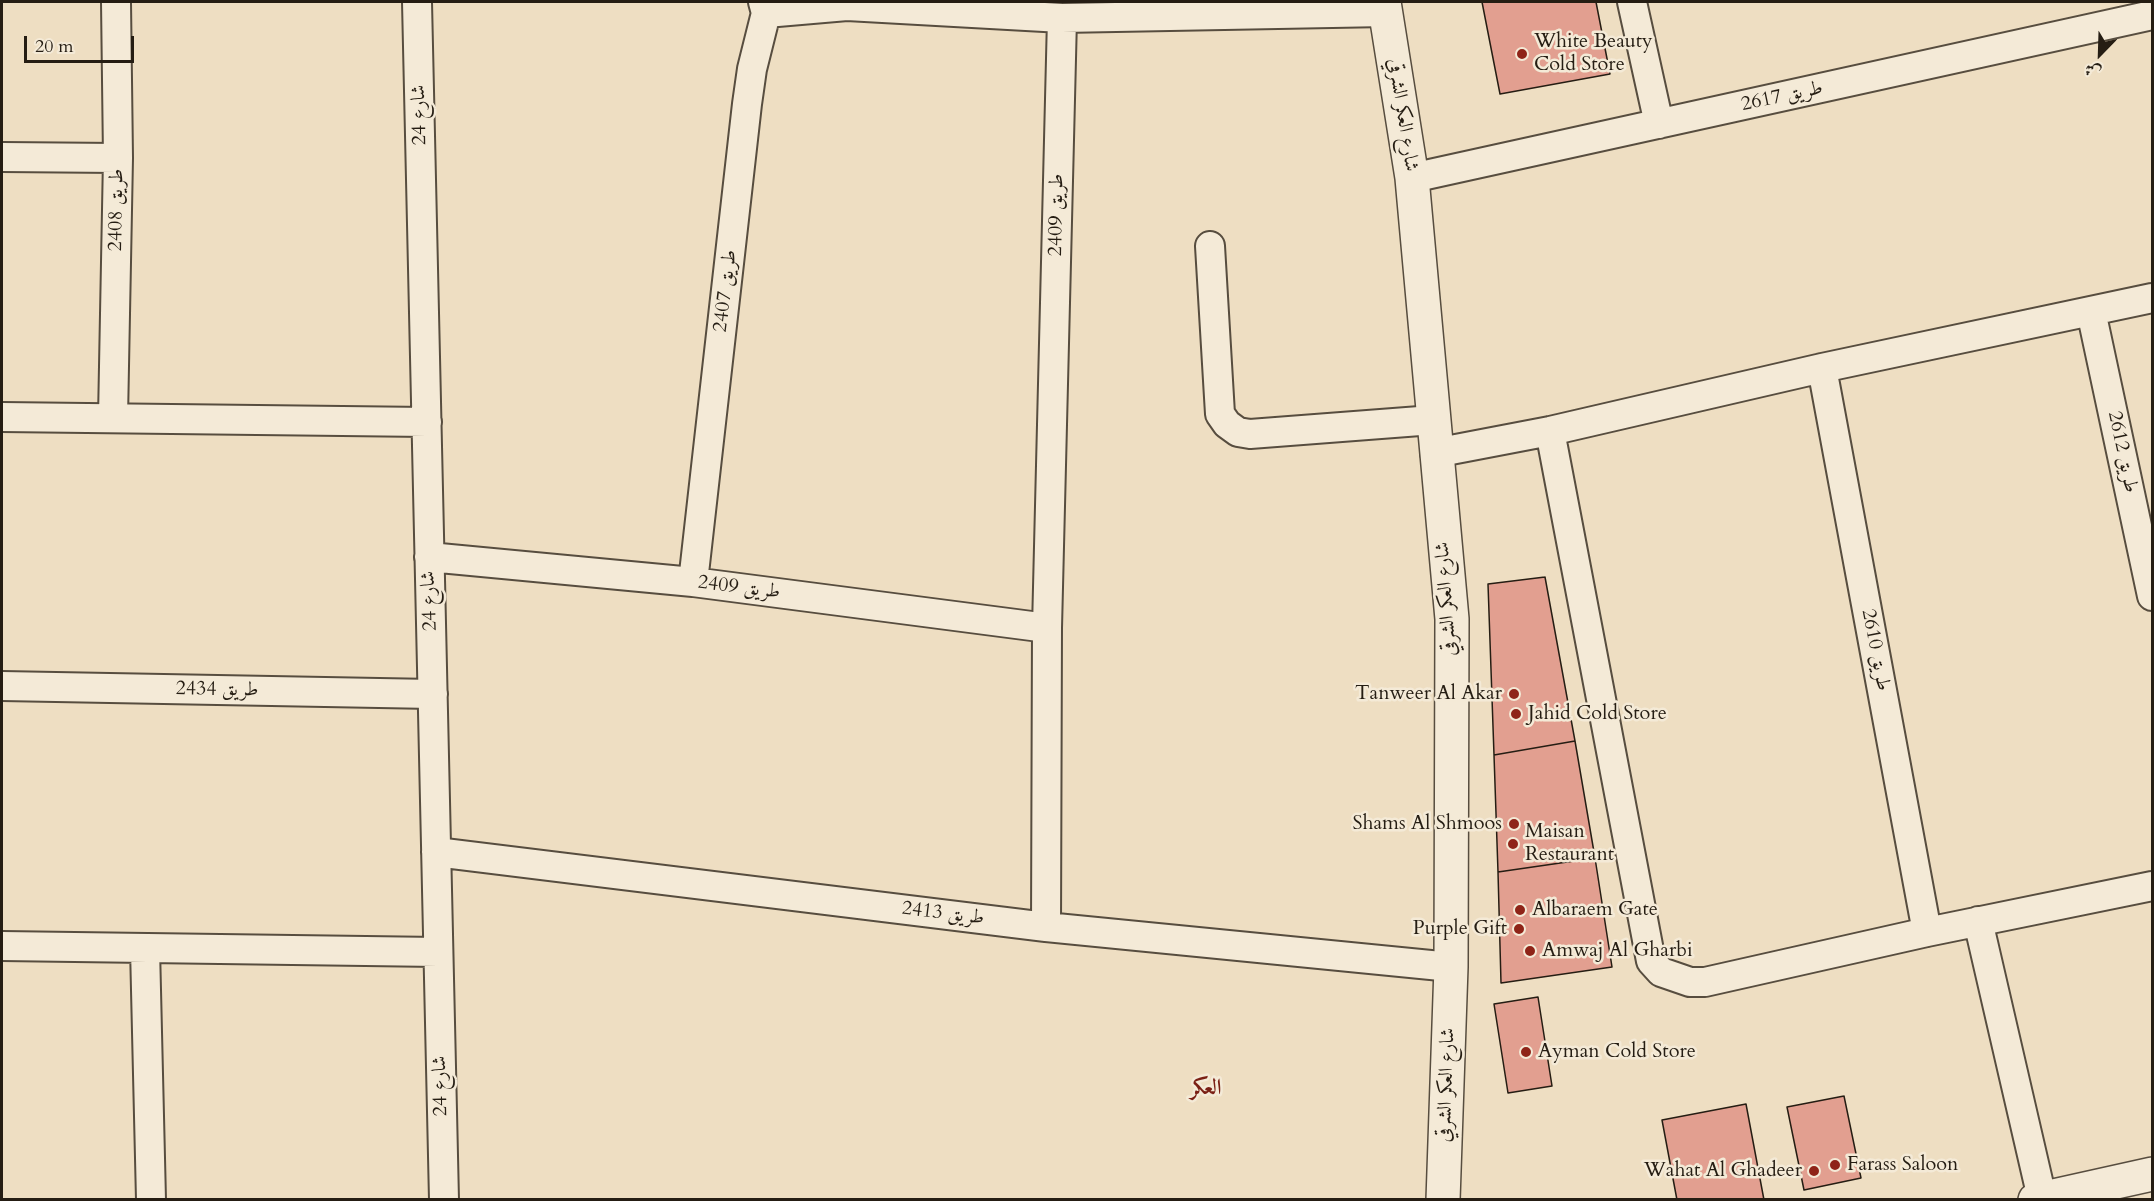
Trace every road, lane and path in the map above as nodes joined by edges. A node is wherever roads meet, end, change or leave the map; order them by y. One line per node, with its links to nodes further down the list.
1 (116, 2): 10 (street, طريق 2408)
2 (417, 2): 19 (street, شارع 24)
3 (1632, 2): 8 (street)
4 (765, 7): 7 (street); 23 (street, طريق 2407)
5 (1385, 7): 7 (street); 11 (street, شارع العكر الشرقي)
6 (2152, 15): 8 (street, طريق 2617)
7 (1062, 18): 25 (street, طريق 2409)
8 (1659, 124): 11 (street, طريق 2617)
9 (2, 158): 10 (street)
10 (118, 159): 17 (street, طريق 2408)
11 (1412, 178): 18 (street, شارع العكر الشرقي)
12 (1210, 246): 18 (street)
13 (2152, 298): 14 (street)
14 (2091, 311): 15 (street); 24 (street, طريق 2612)
15 (1822, 368): 20 (street); 32 (street, طريق 2610)
16 (2, 417): 17 (street)
17 (113, 418): 19 (street)
18 (1433, 420): 21 (street, شارع العكر الشرقي)
19 (427, 422): 22 (street, شارع 24)
20 (1550, 431): 21 (street); 32 (street)
21 (1436, 453): 36 (street, شارع العكر الشرقي)
22 (429, 557): 23 (street, طريق 2409); 27 (street, شارع 24)
23 (693, 582): 25 (street, طريق 2409)
24 (2152, 595)
25 (1047, 628): 31 (street, طريق 2409)
26 (2, 686): 27 (street, طريق 2434)
27 (433, 694): 28 (street, شارع 24)
28 (436, 852): 31 (street, طريق 2413); 35 (street, شارع 24)
29 (2152, 886): 30 (street)
30 (1978, 921): 32 (street); 38 (street)
31 (1046, 927): 36 (street, طريق 2413)
32 (1927, 932)
33 (2, 946): 34 (street)
34 (144, 948): 35 (street); 39 (street)
35 (438, 952): 40 (street, شارع 24)
36 (1451, 967): 41 (street, شارع العكر الشرقي)
37 (2152, 1174): 38 (street)
38 (2038, 1199)
39 (151, 1200)
40 (444, 1200)
41 (1443, 1200)

